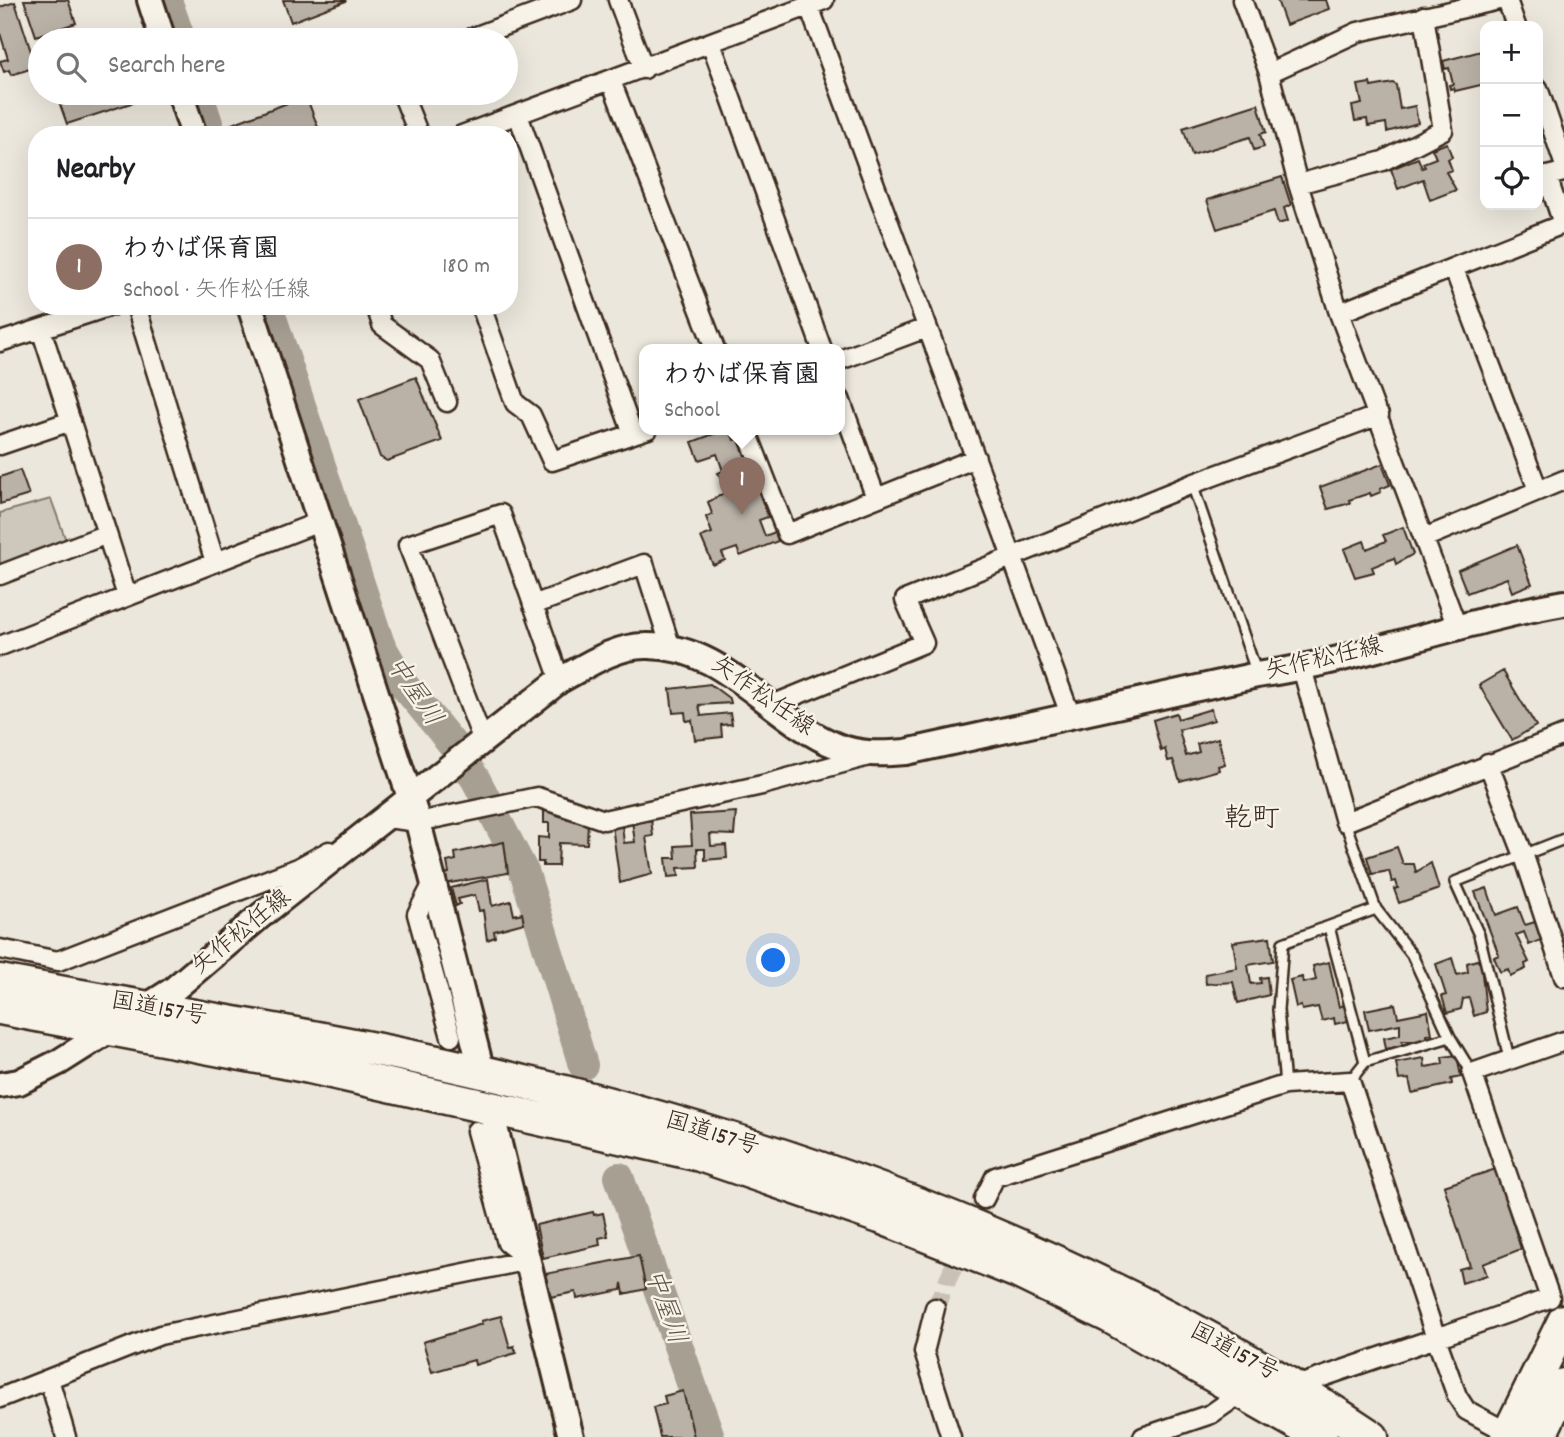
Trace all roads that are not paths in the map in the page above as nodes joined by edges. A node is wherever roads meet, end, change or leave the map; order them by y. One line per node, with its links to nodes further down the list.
1 (150, 0): 10 (main road)
2 (572, 0): 11 (street)
3 (618, 0): 13 (street)
4 (1242, 0): 14 (street)
5 (1499, 0): 8 (street)
6 (1507, 0): 9 (street)
7 (816, 3): 12 (street); 34 (street)
8 (1424, 16): 14 (street); 25 (street)
9 (1514, 21)
10 (159, 28)
11 (498, 28)
12 (711, 43): 13 (street); 38 (street)
13 (644, 69): 15 (street)
14 (1269, 73): 25 (street)
15 (611, 81): 19 (street); 37 (street)
16 (1543, 102): 23 (street)
17 (184, 105): 20 (main road)
18 (407, 105): 21 (street)
19 (518, 115): 22 (street); 44 (street)
20 (191, 126)
21 (415, 126)
22 (487, 126)
23 (1564, 163)
24 (1564, 172): 26 (street)
25 (1298, 184): 28 (street)
26 (1564, 225): 27 (street)
27 (1454, 269): 28 (street); 51 (street)
28 (1339, 313): 42 (street)
29 (84, 315): 35 (street)
30 (139, 315): 57 (street)
31 (253, 315): 53 (main road)
32 (379, 315): 40 (street)
33 (484, 315): 45 (street)
34 (926, 328): 39 (street); 48 (street)
35 (41, 329): 36 (street); 43 (street)
36 (0, 342)
37 (713, 344)
38 (820, 344)
39 (845, 358)
40 (447, 402)
41 (845, 413): 52 (street)
42 (1379, 415): 50 (street); 55 (street)
43 (71, 421): 47 (street); 54 (street)
44 (639, 429)
45 (639, 432)
46 (748, 435): 52 (street)
47 (0, 445)
48 (976, 458): 52 (street); 56 (street)
49 (1564, 480): 51 (street)
50 (1192, 484): 56 (street); 66 (lane)
51 (1538, 489): 55 (street)
52 (876, 498)
53 (319, 522): 57 (street); 74 (main road)
54 (107, 534): 58 (street); 59 (street)
55 (1424, 538): 62 (street)
56 (1012, 557): 68 (street); 69 (street)
57 (215, 562): 59 (street)
58 (0, 575)
59 (127, 596): 63 (street)
60 (1564, 603): 62 (main road, 矢作松任線)
61 (533, 605): 64 (street); 67 (street); 71 (street)
62 (1457, 627): 65 (main road, 矢作松任線)
63 (0, 646)
64 (671, 649): 67 (main road, 矢作松任線); 68 (main road, 矢作松任線)
65 (1302, 668): 66 (main road, 矢作松任線); 77 (street)
66 (1257, 675): 69 (main road, 矢作松任線)
67 (561, 680): 71 (main road, 矢作松任線)
68 (772, 705): 72 (main road, 矢作松任線)
69 (1071, 717): 72 (main road, 矢作松任線)
70 (1564, 735): 73 (street)
71 (479, 744): 74 (main road, 矢作松任線)
72 (876, 755): 76 (street)
73 (1488, 763): 77 (street); 79 (street)
74 (411, 797): 75 (main road, 矢作松任線); 76 (main road)
75 (387, 818): 76 (street); 83 (street); 87 (main road, 矢作松任線)
76 (418, 821): 80 (main road)
77 (1345, 822): 81 (lane)
78 (1564, 839): 79 (lane)
79 (1523, 853): 84 (street); 93 (lane)
80 (433, 883): 89 (street); 94 (main road)
81 (1376, 909): 82 (lane); 90 (lane)
82 (1329, 927): 92 (lane); 98 (lane)
83 (0, 949)
84 (1564, 977)
85 (0, 981): 87 (highway, 国道157号)
86 (0, 1008): 88 (highway, 国道157号)
87 (145, 1009): 88 (main road, 矢作松任線); 94 (highway, 国道157号)
88 (110, 1029): 97 (main road, 矢作松任線); 99 (highway, 国道157号)
89 (451, 1037)
90 (1450, 1037): 92 (lane); 95 (lane)
91 (1564, 1041): 93 (street)
92 (1365, 1062): 96 (lane)
93 (1510, 1062): 95 (street)
94 (482, 1072): 107 (highway, 国道157号)
95 (1472, 1073): 104 (street)
96 (1350, 1081): 98 (street); 104 (street)
97 (0, 1085)
98 (1285, 1085): 100 (street)
99 (483, 1119): 101 (main road); 108 (highway, 国道157号)
100 (984, 1199)
101 (529, 1260): 105 (street); 111 (main road)
102 (935, 1308): 113 (street)
103 (1564, 1321): 110 (highway)
104 (1436, 1338): 107 (street); 110 (street)
105 (49, 1379): 109 (street); 112 (street)
106 (1564, 1385): 110 (highway)
107 (1296, 1386): 116 (highway, 国道157号)
108 (1244, 1391): 114 (street); 115 (highway, 国道157号)
109 (0, 1398)
110 (1518, 1435)
111 (568, 1436)
112 (66, 1437)
113 (951, 1437)
114 (1143, 1437)
115 (1321, 1437)
116 (1372, 1437)

